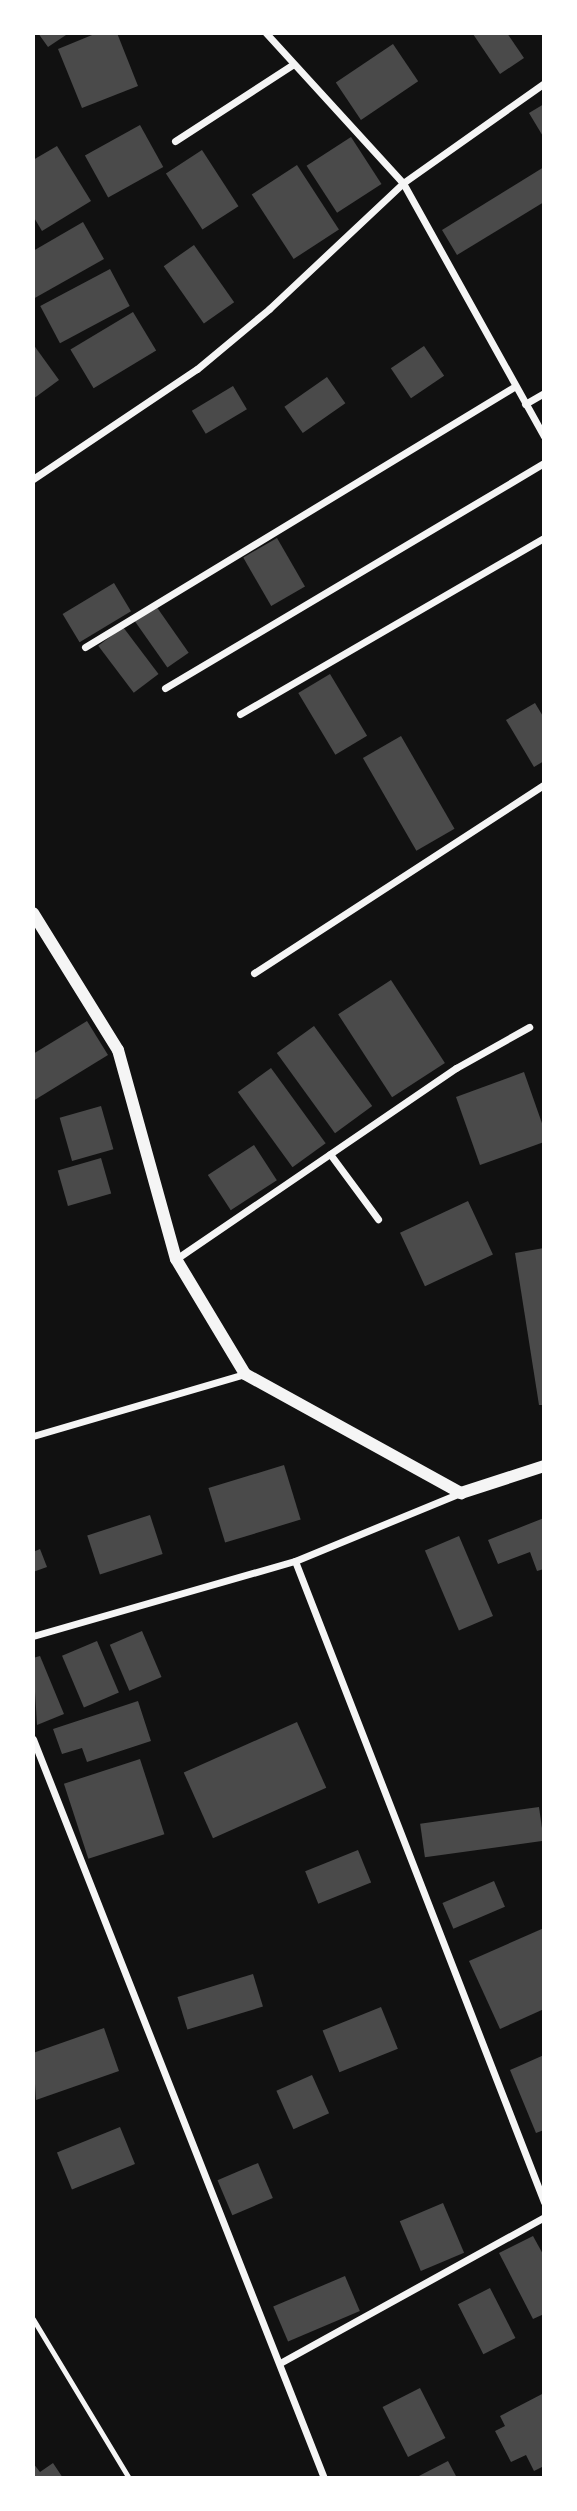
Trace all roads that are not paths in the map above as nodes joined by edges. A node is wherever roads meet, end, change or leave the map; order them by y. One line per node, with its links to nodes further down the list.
1 (266, 33): 2 (street)
2 (292, 65): 4 (street); 5 (street)
3 (544, 83): 5 (street)
4 (174, 141)
5 (403, 183): 6 (street); 11 (street)
6 (514, 387): 8 (street); 13 (street)
7 (544, 393): 8 (street)
8 (525, 404): 9 (street)
9 (544, 436)
10 (544, 463): 14 (street)
11 (33, 479)
12 (544, 538): 15 (street)
13 (85, 647)
14 (165, 688)
15 (240, 714)
16 (544, 785): 18 (street)
17 (33, 913): 22 (street)
18 (254, 973)
19 (529, 1027): 20 (street)
20 (330, 1154): 21 (street); 22 (street)
21 (378, 1219)
22 (176, 1259): 23 (street)
23 (245, 1374): 24 (street); 26 (street)
24 (33, 1436)
25 (544, 1466): 26 (street)
26 (461, 1493): 27 (street)
27 (295, 1561): 28 (street); 30 (street)
28 (33, 1636)
29 (33, 1739): 33 (street)
30 (544, 2202)
31 (544, 2217): 33 (street)
32 (33, 2319): 34 (lane)
33 (281, 2364): 35 (street)
34 (129, 2478)
35 (324, 2478)

